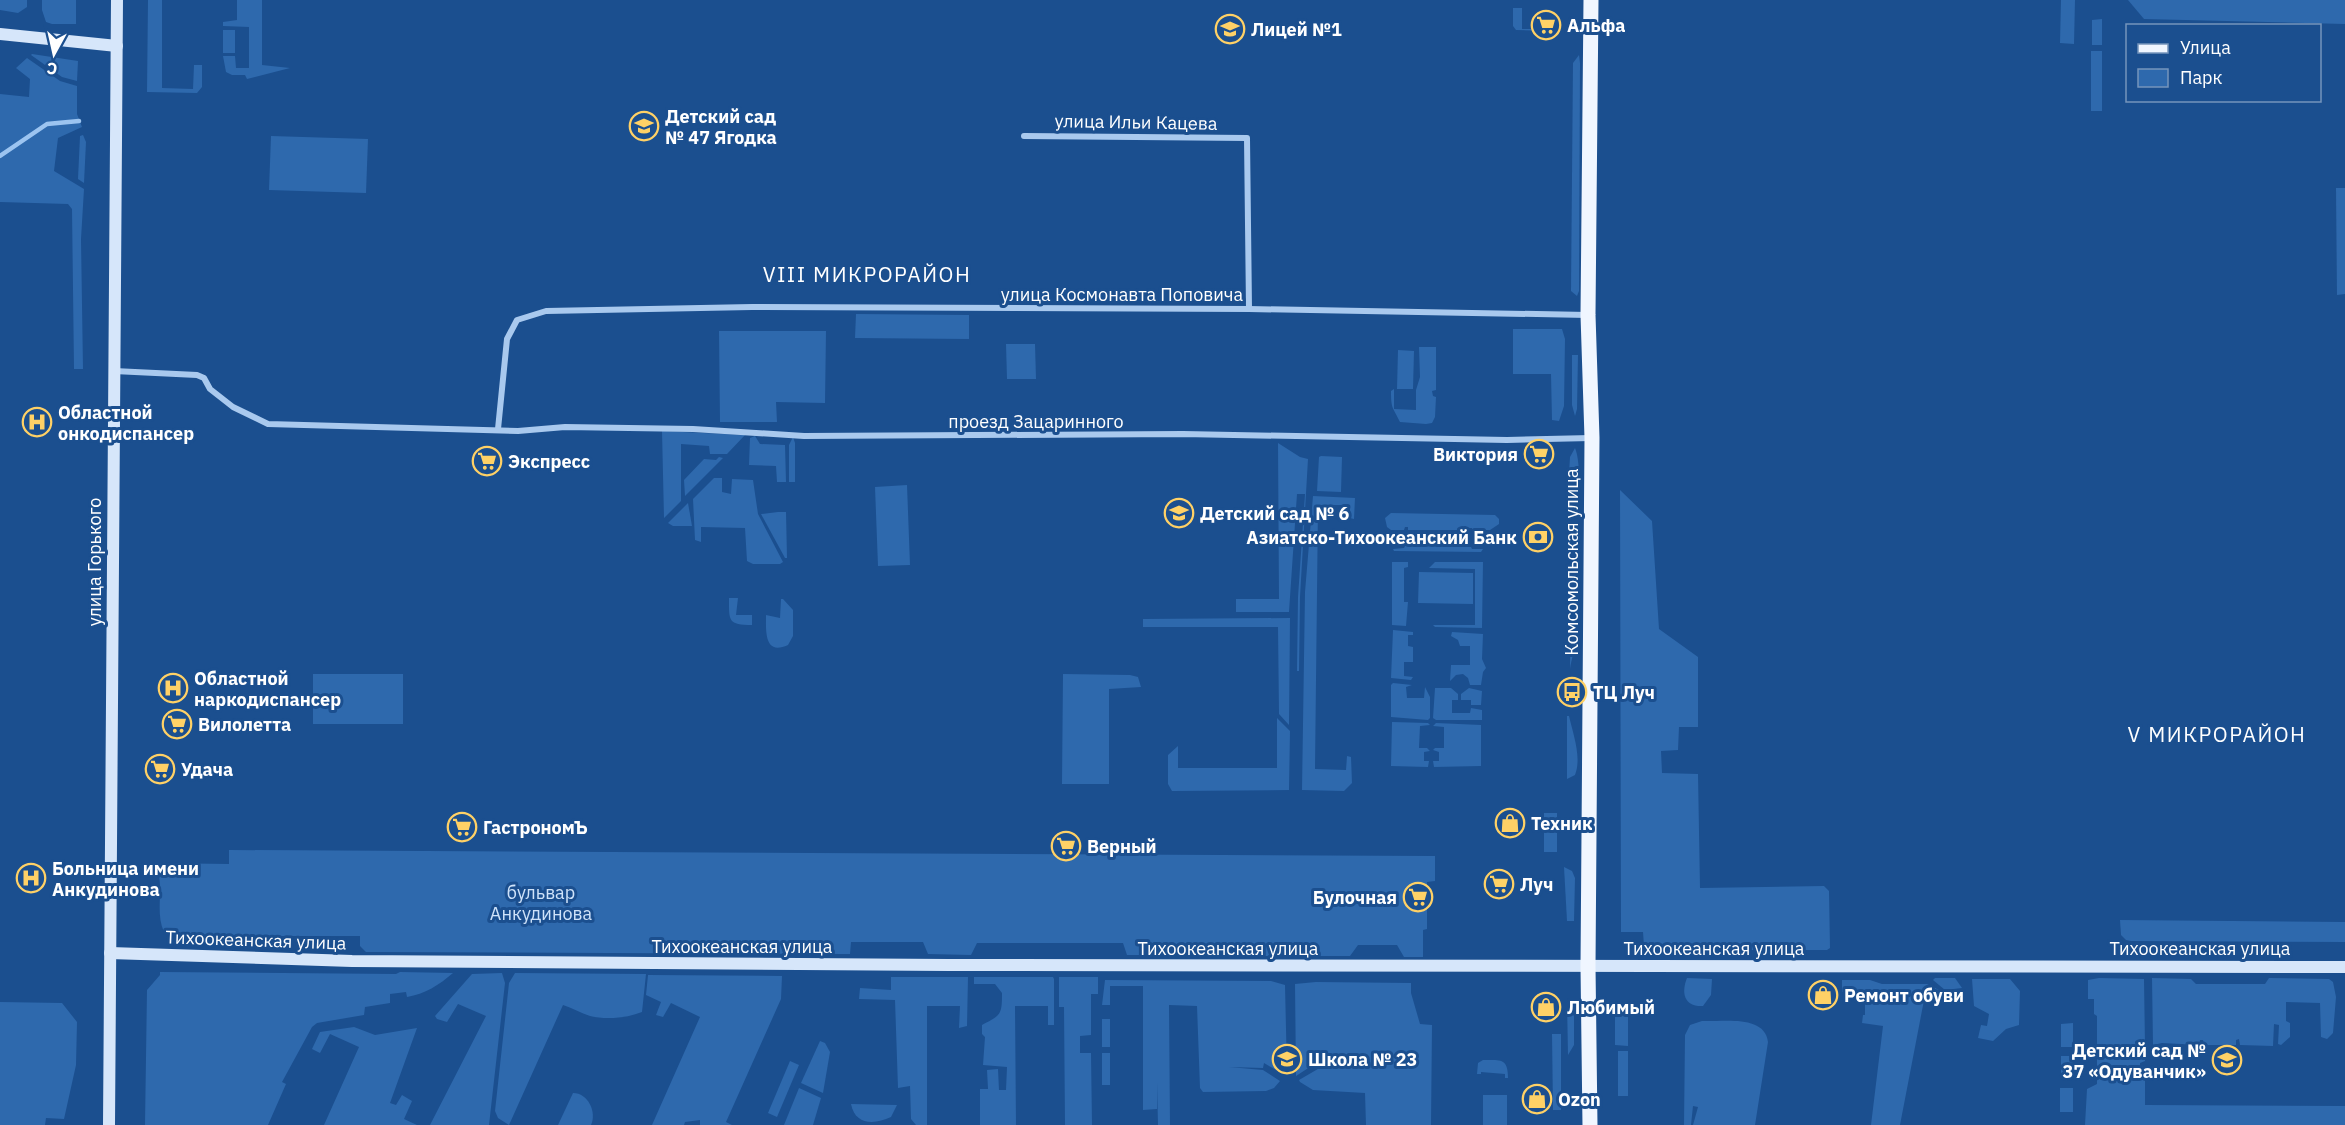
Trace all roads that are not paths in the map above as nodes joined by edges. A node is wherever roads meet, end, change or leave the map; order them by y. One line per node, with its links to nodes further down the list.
1 (117, 0): 4 (street, улица Горького)
2 (1591, 0): 7 (main road, Комсомольская улица)
3 (0, 34): 4 (street)
4 (117, 46): 8 (street, улица Горького)
5 (1024, 136): 6 (street, улица Ильи Кацева)
6 (1249, 309): 7 (street, улица Космонавта Поповича); 9 (street, улица Космонавта Поповича)
7 (1588, 315): 10 (main road, Комсомольская улица)
8 (114, 371): 9 (street, проезд Зацаринного); 11 (street, улица Горького)
9 (498, 429): 10 (street, проезд Зацаринного)
10 (1592, 438): 12 (main road, Комсомольская улица)
11 (110, 953): 12 (street, Тихоокеанская улица); 14 (street, улица Горького)
12 (1588, 966): 13 (street, Тихоокеанская улица); 15 (main road, Комсомольская улица)
13 (2345, 967)
14 (110, 1125)
15 (1590, 1125)

